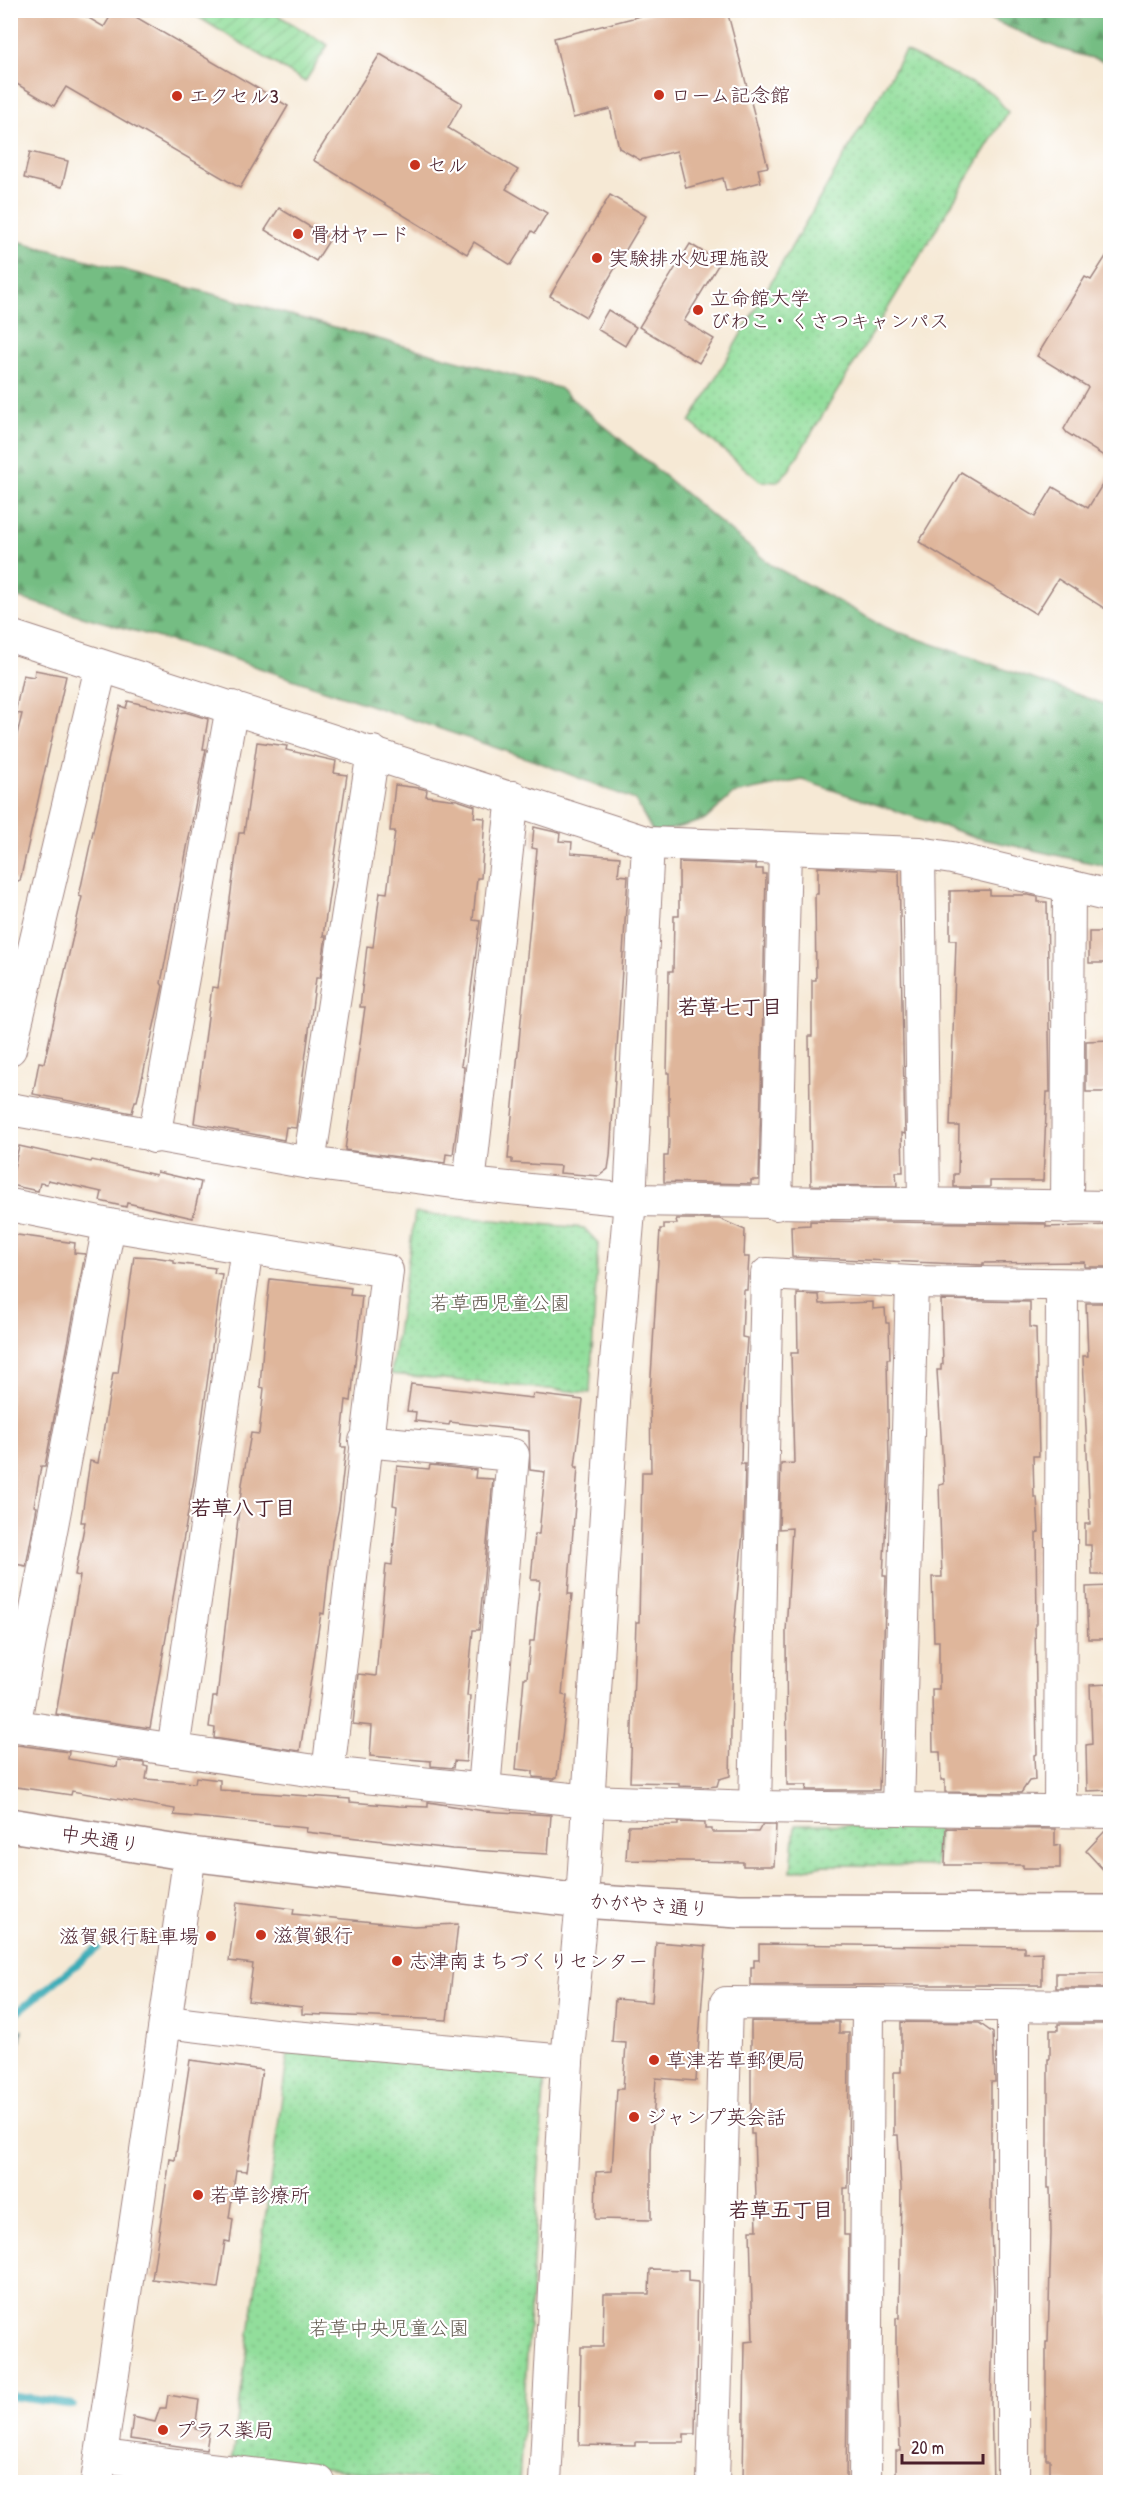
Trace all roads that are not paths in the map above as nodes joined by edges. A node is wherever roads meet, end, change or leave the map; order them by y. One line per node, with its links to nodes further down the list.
1 (10, 636): 2 (street)
2 (101, 667): 3 (street); 11 (street)
3 (232, 706): 4 (street); 13 (street)
4 (373, 752): 5 (street); 14 (street)
5 (513, 797): 6 (street); 15 (street)
6 (648, 843): 7 (street); 16 (street)
7 (785, 849): 8 (street); 18 (street)
8 (920, 853): 9 (street); 17 (street)
9 (1069, 886): 10 (street); 20 (street)
10 (1110, 896)
11 (10, 1048)
12 (10, 1109): 13 (street)
13 (154, 1137): 14 (street)
14 (309, 1163): 15 (street)
15 (469, 1184): 16 (street)
16 (630, 1200): 18 (street); 32 (street)
17 (924, 1203): 18 (street); 20 (street)
18 (776, 1204)
19 (10, 1205): 22 (street)
20 (1067, 1207): 21 (street)
21 (1110, 1207)
22 (109, 1225): 23 (street); 28 (street)
23 (247, 1248): 27 (street); 29 (street)
24 (912, 1282): 26 (street); 33 (street); 34 (street)
25 (1110, 1285): 26 (street)
26 (1062, 1286): 35 (street)
27 (365, 1441): 30 (street); 31 (street)
28 (12, 1725): 29 (street)
29 (173, 1750): 30 (street)
30 (328, 1773): 31 (street)
31 (484, 1789): 32 (street)
32 (589, 1801): 33 (street); 39 (street)
33 (755, 1807): 34 (street)
34 (898, 1808): 35 (street)
35 (1059, 1811): 36 (street)
36 (1110, 1812)
37 (10, 1825): 38 (street, 中央通り)
38 (190, 1854): 39 (street, かがやき通り); 44 (street)
39 (582, 1901): 40 (street, かがやき通り); 45 (street)
40 (1110, 1912)
41 (868, 2004): 43 (street); 49 (street); 50 (street)
42 (1110, 2006): 43 (street)
43 (1013, 2007): 51 (street)
44 (167, 2022): 45 (street); 46 (street)
45 (567, 2061): 48 (street)
46 (99, 2469): 47 (street)
47 (319, 2482)
48 (545, 2482)
49 (713, 2482)
50 (865, 2482)
51 (1013, 2482)

